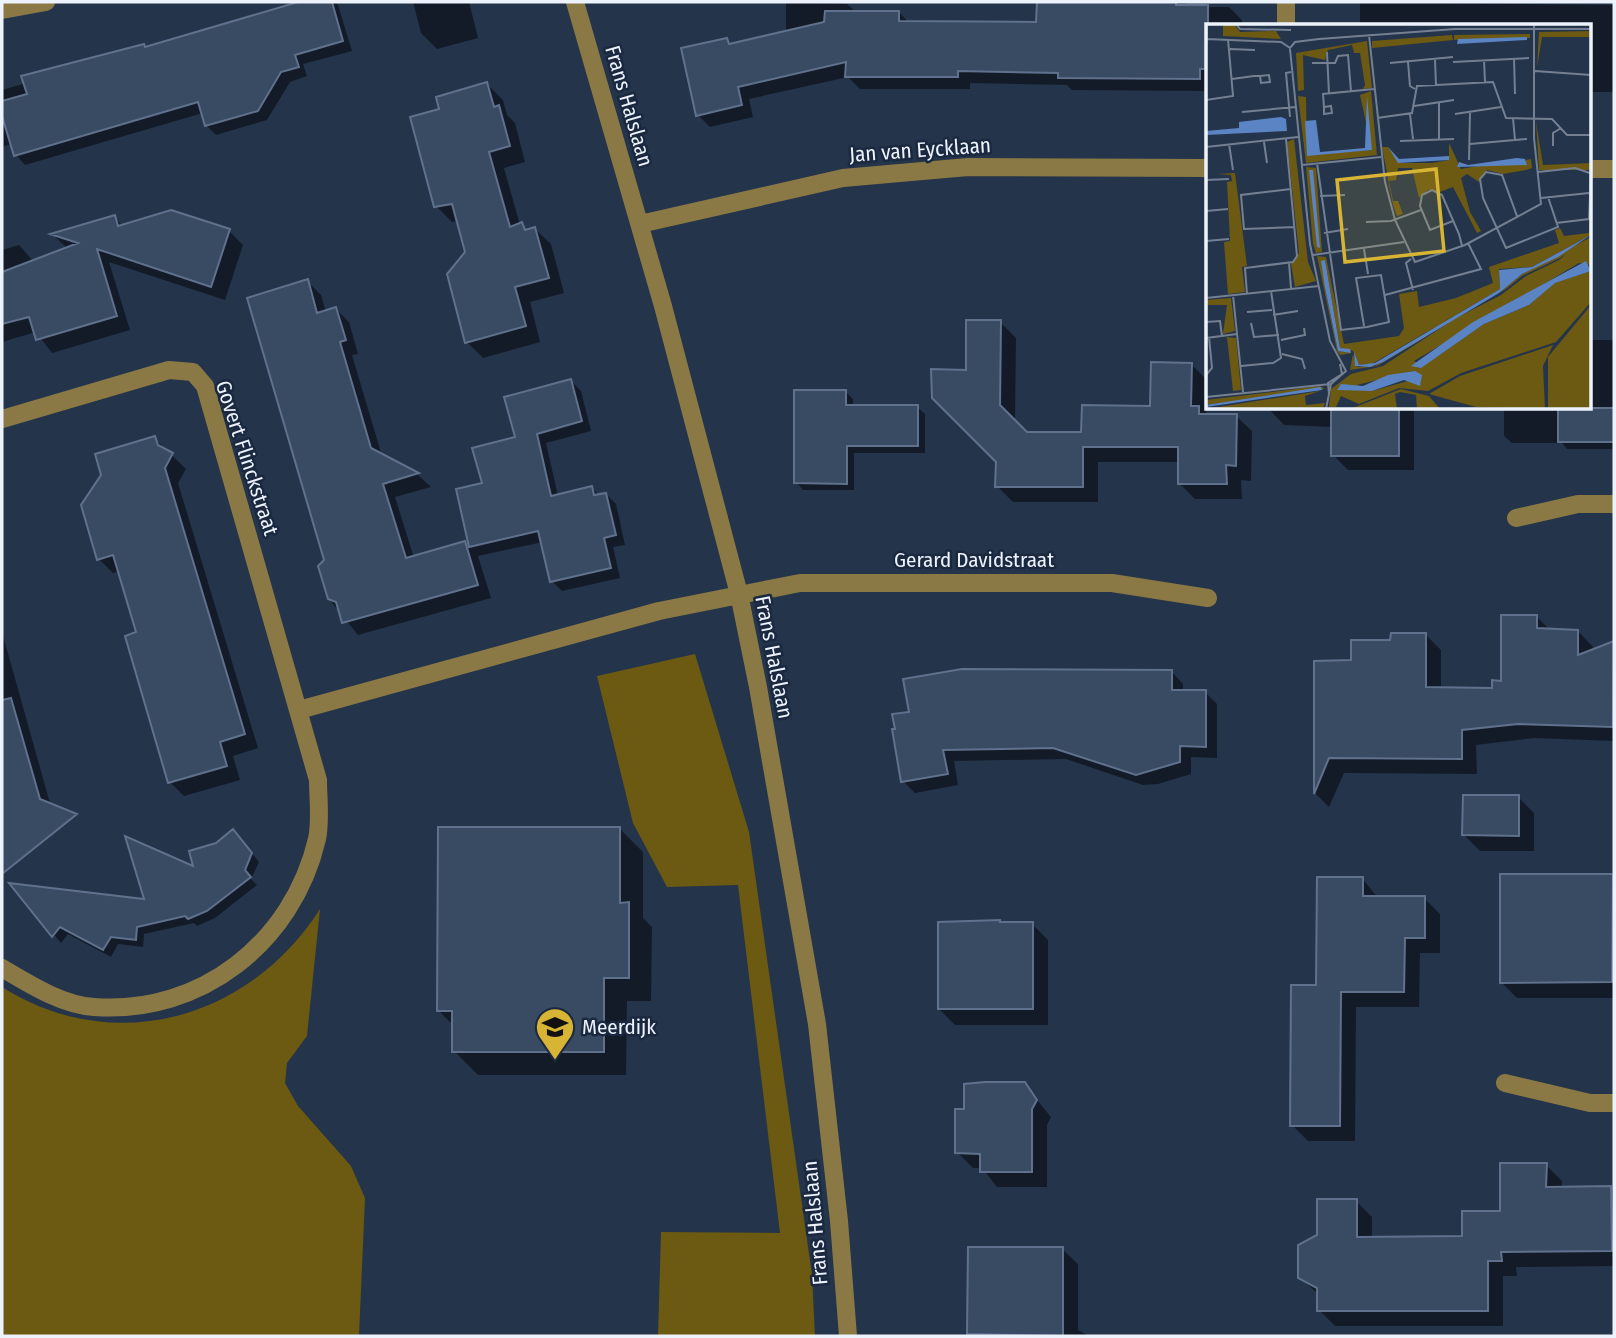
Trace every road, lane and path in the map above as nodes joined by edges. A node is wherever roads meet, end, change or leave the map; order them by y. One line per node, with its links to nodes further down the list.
1 (46, 2): 4 (street)
2 (575, 2): 9 (street, Frans Halslaan)
3 (1286, 2): 5 (street)
4 (2, 10)
5 (1286, 24)
6 (1206, 168): 9 (street, Jan van Eycklaan)
7 (1592, 169): 8 (street)
8 (1614, 169)
9 (640, 224): 13 (street, Frans Halslaan)
10 (2, 419): 15 (street, Govert Flinckstraat)
11 (1614, 504): 12 (street)
12 (1516, 517)
13 (739, 594): 14 (street, Gerard Davidstraat); 15 (street); 19 (street, Frans Halslaan)
14 (1208, 598)
15 (299, 710): 16 (street, Govert Flinckstraat)
16 (2, 968)
17 (1505, 1083): 18 (street)
18 (1614, 1103)
19 (848, 1336)

